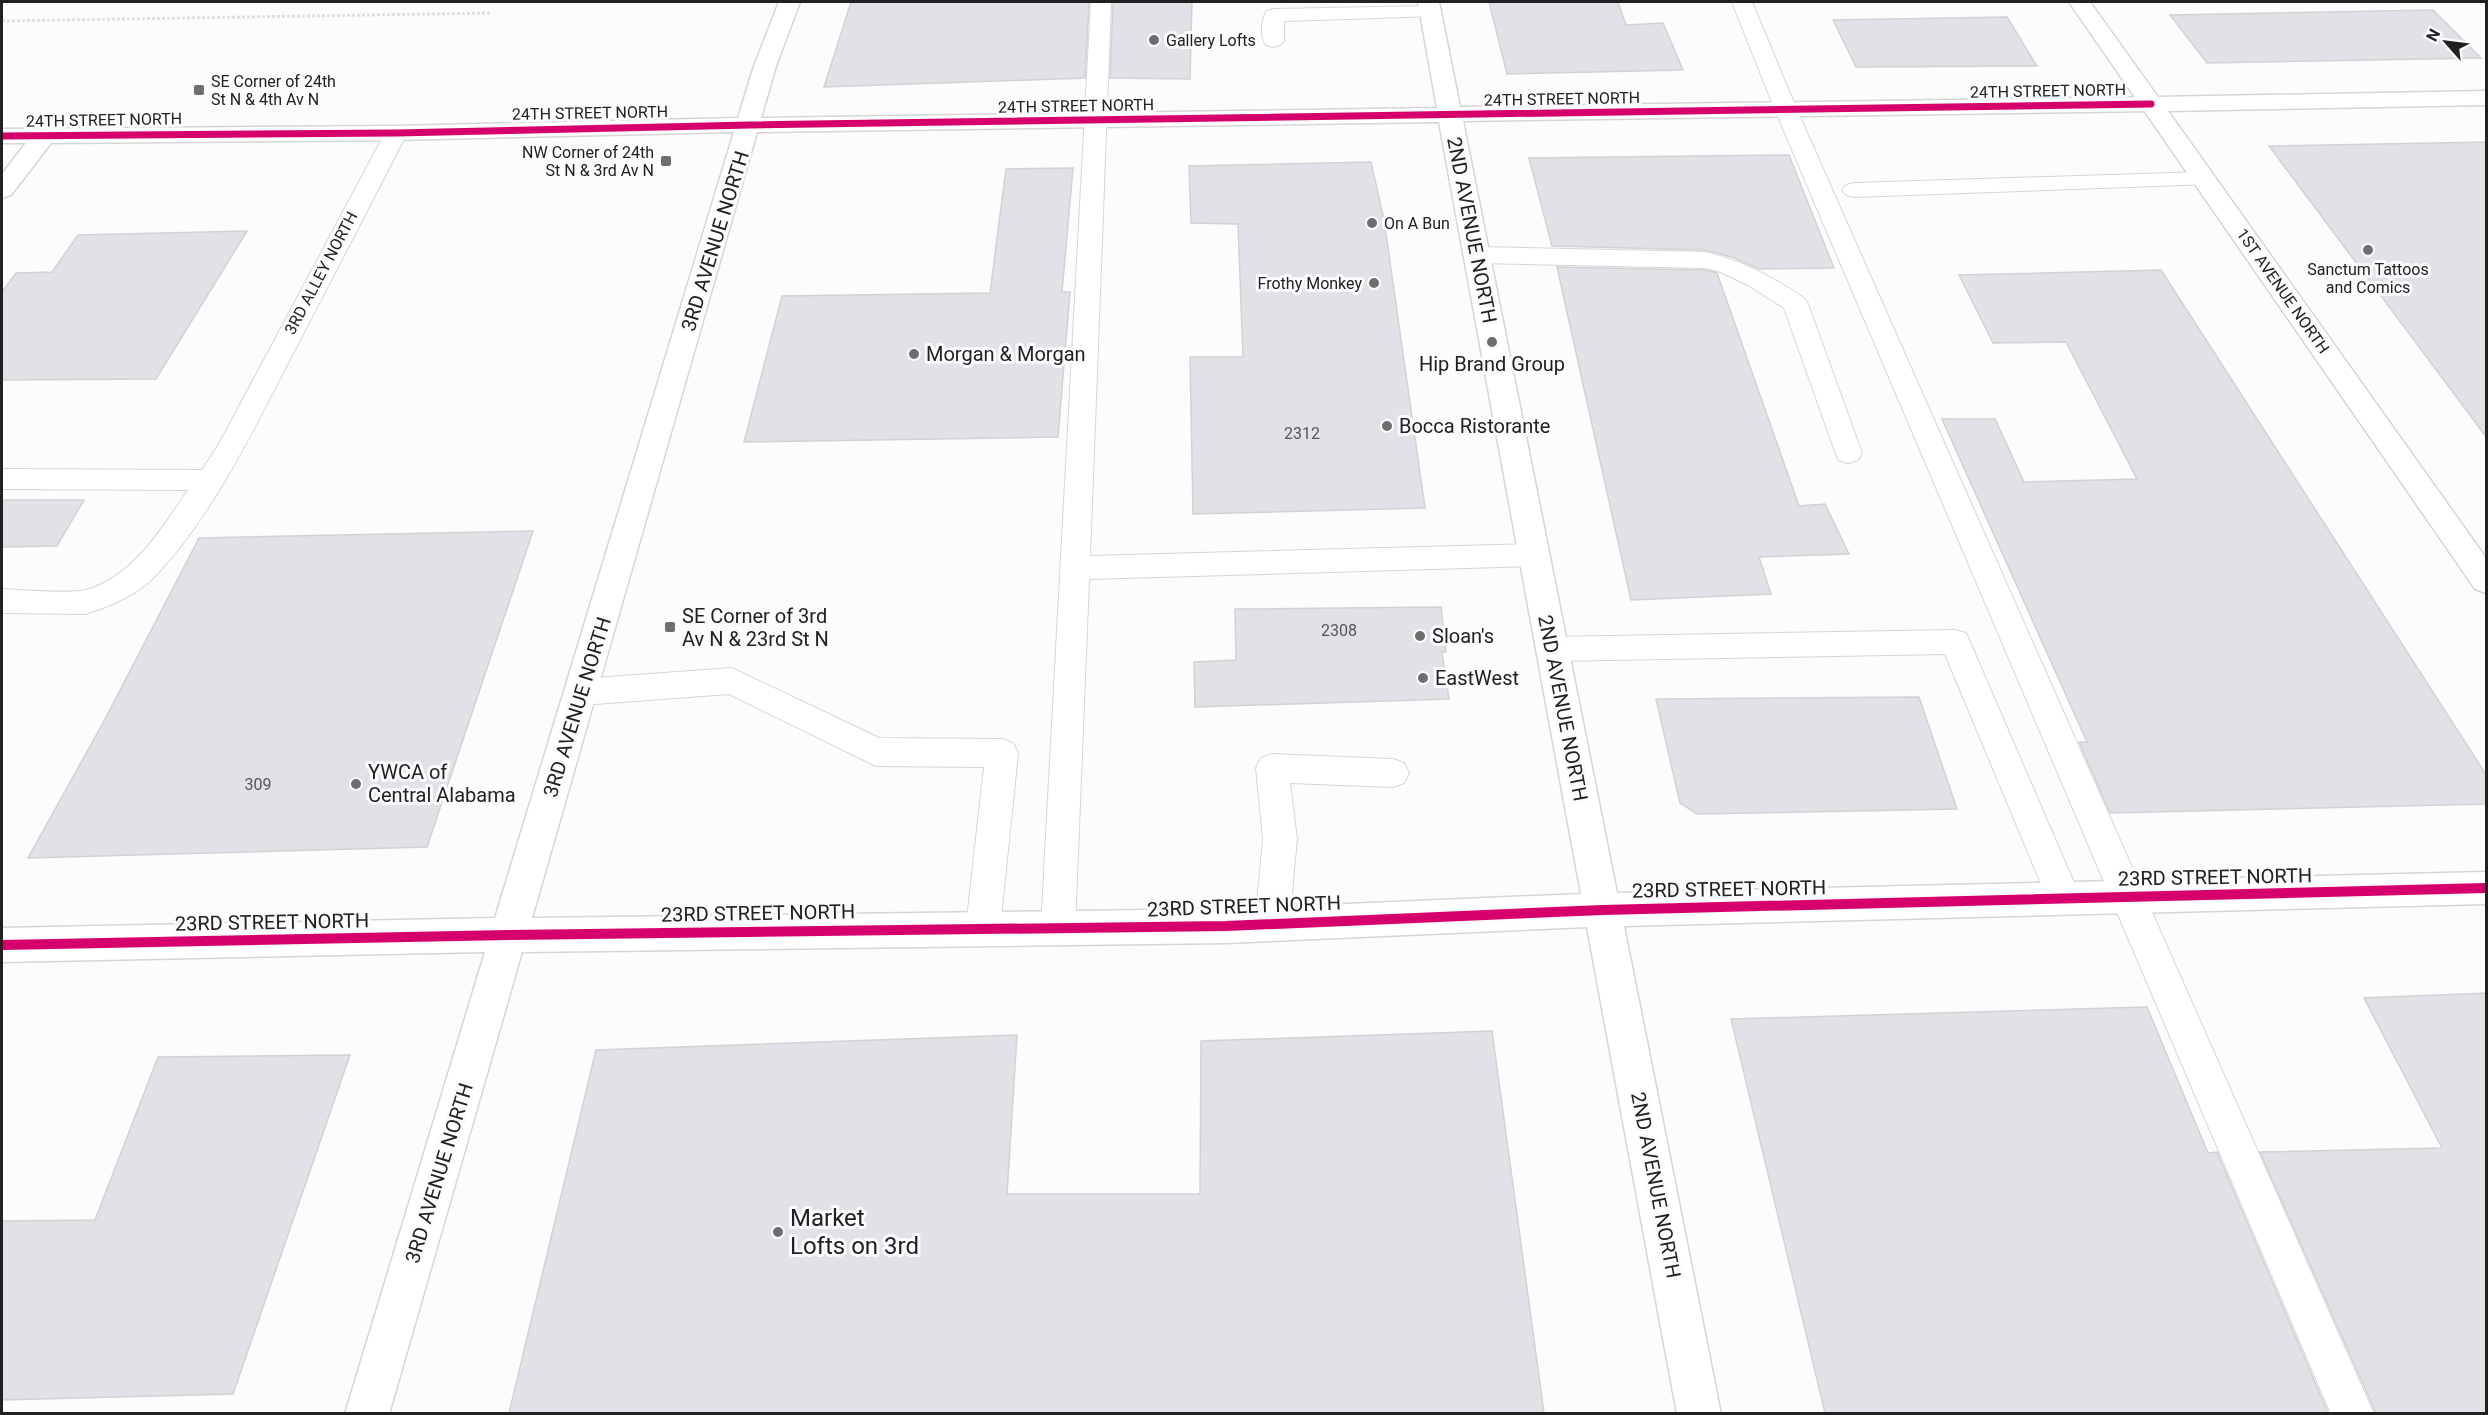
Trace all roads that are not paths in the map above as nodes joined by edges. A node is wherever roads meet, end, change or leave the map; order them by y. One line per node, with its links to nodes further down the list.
1 (789, 2): 12 (main road, 3RD AVENUE NORTH)
2 (1101, 2): 11 (lane)
3 (1742, 2): 9 (lane)
4 (2080, 2): 8 (main road, 1ST AVENUE NORTH)
5 (1429, 7): 6 (lane); 10 (main road, 2ND AVENUE NORTH)
6 (1273, 41)
7 (2487, 98): 8 (main road, 24TH STREET NORTH)
8 (2151, 104): 9 (main road, 24TH STREET NORTH); 16 (main road, 1ST AVENUE NORTH)
9 (1786, 110): 10 (main road, 24TH STREET NORTH); 31 (lane)
10 (1450, 116): 11 (main road, 24TH STREET NORTH); 19 (main road, 2ND AVENUE NORTH)
11 (1094, 120): 12 (main road, 24TH STREET NORTH); 24 (lane)
12 (750, 125): 13 (main road, 24TH STREET NORTH); 28 (main road, 3RD AVENUE NORTH)
13 (396, 133): 15 (main road, 24TH STREET NORTH); 22 (lane, 3RD ALLEY NORTH)
14 (2, 136): 15 (main road, 24TH STREET NORTH)
15 (44, 136): 17 (main road)
16 (2204, 179): 18 (lane); 25 (main road, 1ST AVENUE NORTH)
17 (2, 190)
18 (1854, 190)
19 (1477, 255): 20 (lane); 23 (main road, 2ND AVENUE NORTH)
20 (1848, 453)
21 (2, 479): 22 (lane)
22 (207, 480): 26 (lane, 3RD ALLEY NORTH)
23 (1533, 555): 24 (lane); 27 (main road, 2ND AVENUE NORTH)
24 (1074, 568): 36 (lane)
25 (2487, 581)
26 (2, 601)
27 (1551, 649): 32 (lane); 33 (main road, 2ND AVENUE NORTH)
28 (581, 692): 35 (lane); 37 (main road, 3RD AVENUE NORTH)
29 (1393, 773): 34 (lane)
30 (2487, 888): 31 (main road, 23RD STREET NORTH)
31 (2128, 897): 32 (main road, 23RD STREET NORTH); 41 (lane)
32 (2064, 898): 33 (main road, 23RD STREET NORTH)
33 (1603, 910): 34 (main road, 23RD STREET NORTH); 40 (main road, 2ND AVENUE NORTH)
34 (1272, 924): 36 (main road, 23RD STREET NORTH)
35 (983, 928): 36 (main road, 23RD STREET NORTH); 37 (main road, 23RD STREET NORTH)
36 (1058, 928)
37 (509, 935): 38 (main road, 23RD STREET NORTH); 39 (main road, 3RD AVENUE NORTH)
38 (2, 945)
39 (367, 1413)
40 (1699, 1413)
41 (2353, 1413)

